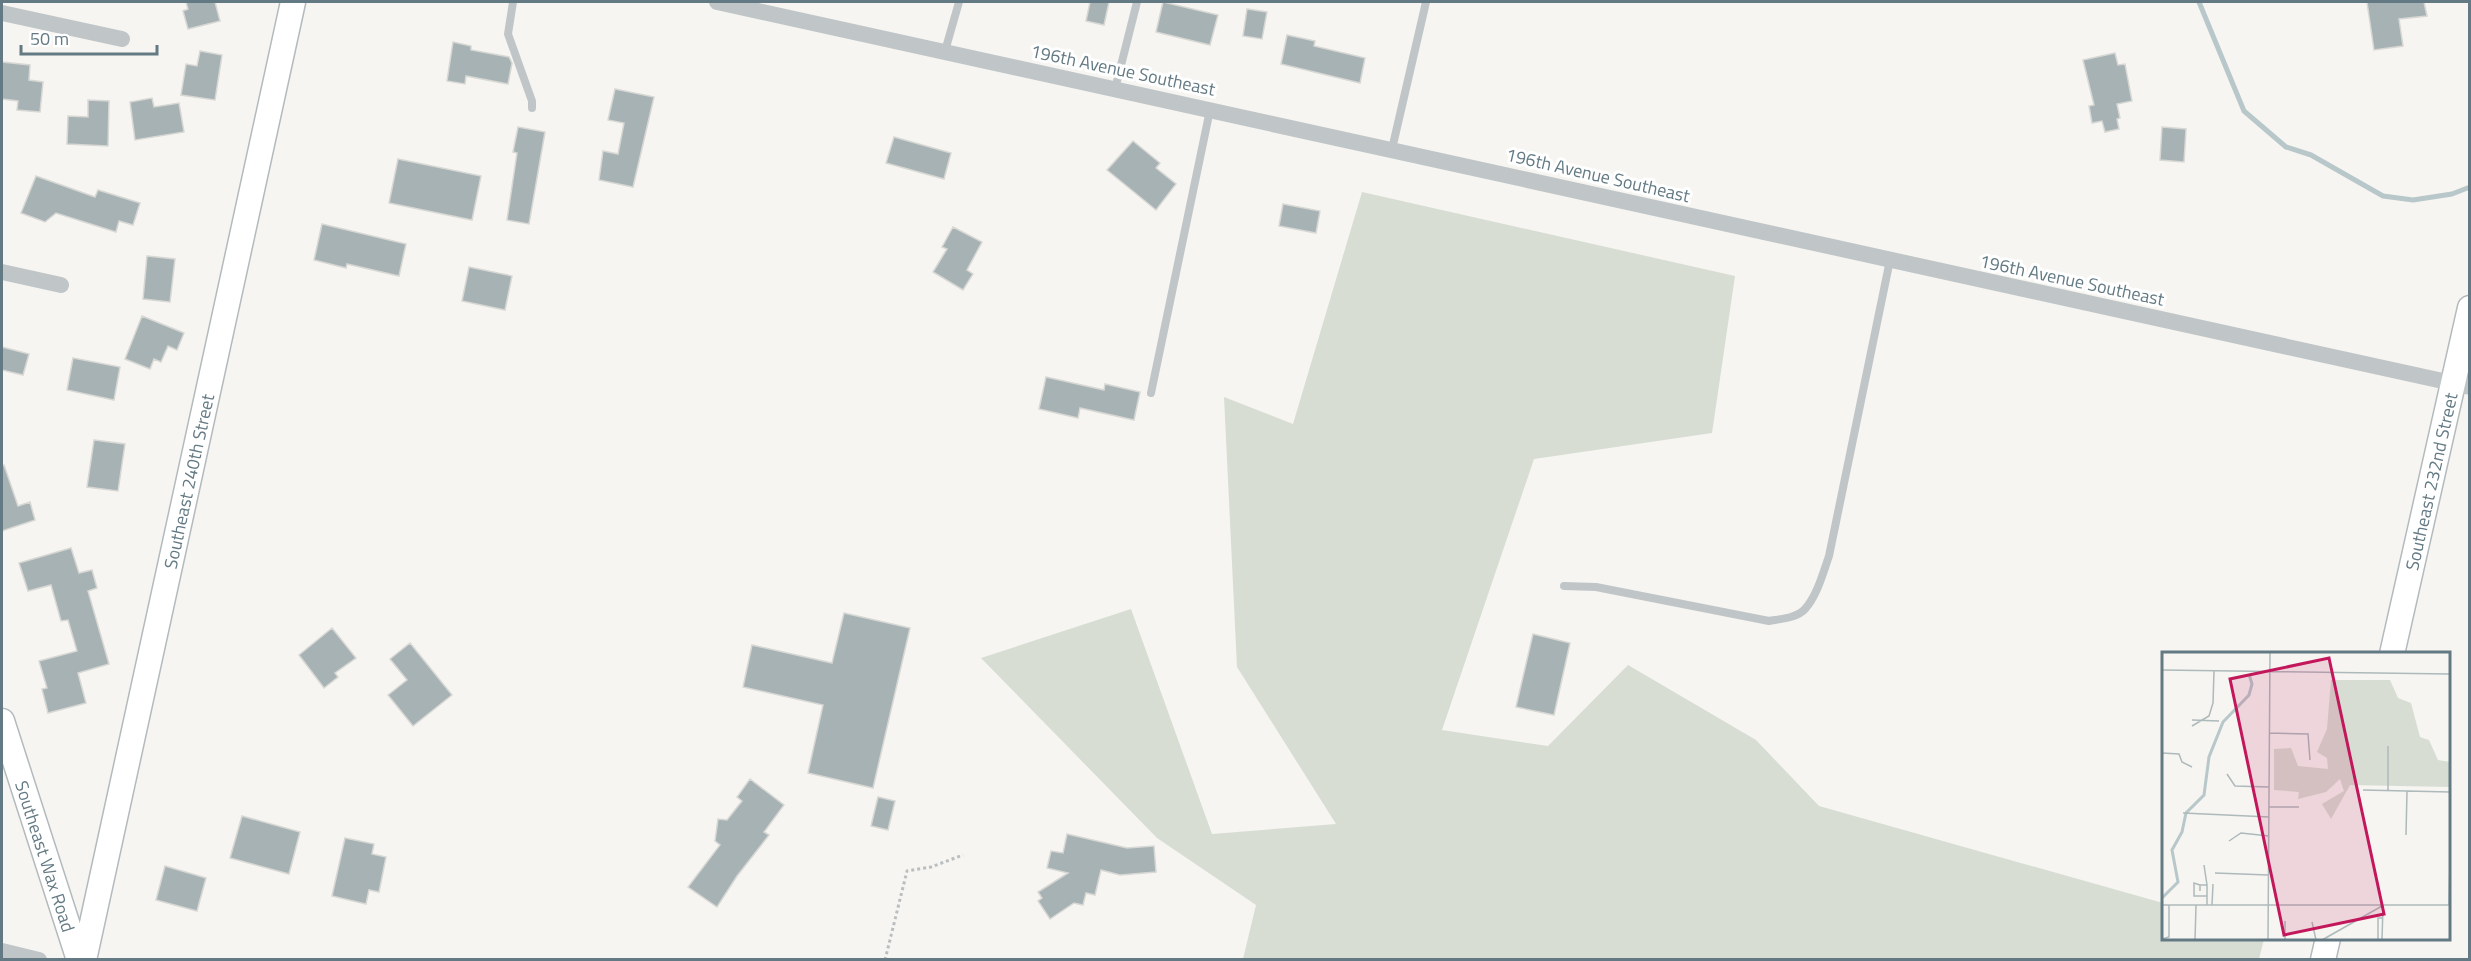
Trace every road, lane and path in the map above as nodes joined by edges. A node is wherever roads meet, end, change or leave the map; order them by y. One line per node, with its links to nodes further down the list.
1 (293, 2): 28 (main road, Southeast 240th Street)
2 (513, 2): 11 (lane)
3 (718, 2): 9 (street, 196th Avenue Southeast)
4 (959, 2): 9 (lane)
5 (1137, 2): 10 (lane)
6 (1426, 2): 13 (lane)
7 (2, 13): 8 (street)
8 (122, 39)
9 (945, 51): 10 (street, 196th Avenue Southeast)
10 (1114, 89): 12 (street, 196th Avenue Southeast)
11 (532, 108)
12 (1210, 109): 13 (street, 196th Avenue Southeast); 19 (lane)
13 (1392, 149): 14 (street, 196th Avenue Southeast)
14 (1890, 260): 18 (street, 196th Avenue Southeast); 20 (lane)
15 (2, 272): 16 (street)
16 (61, 285)
17 (2469, 308): 18 (main road, Southeast 232nd Street)
18 (2461, 385): 21 (main road, Southeast 232nd Street)
19 (1151, 393)
20 (1564, 586)
21 (2393, 652)
22 (2, 721): 27 (main road, Southeast Wax Road)
23 (963, 855): 29 (path)
24 (2328, 940): 30 (main road)
25 (2, 951): 26 (street)
26 (39, 960)
27 (79, 960)
28 (84, 960)
29 (885, 960)
30 (2323, 960)

